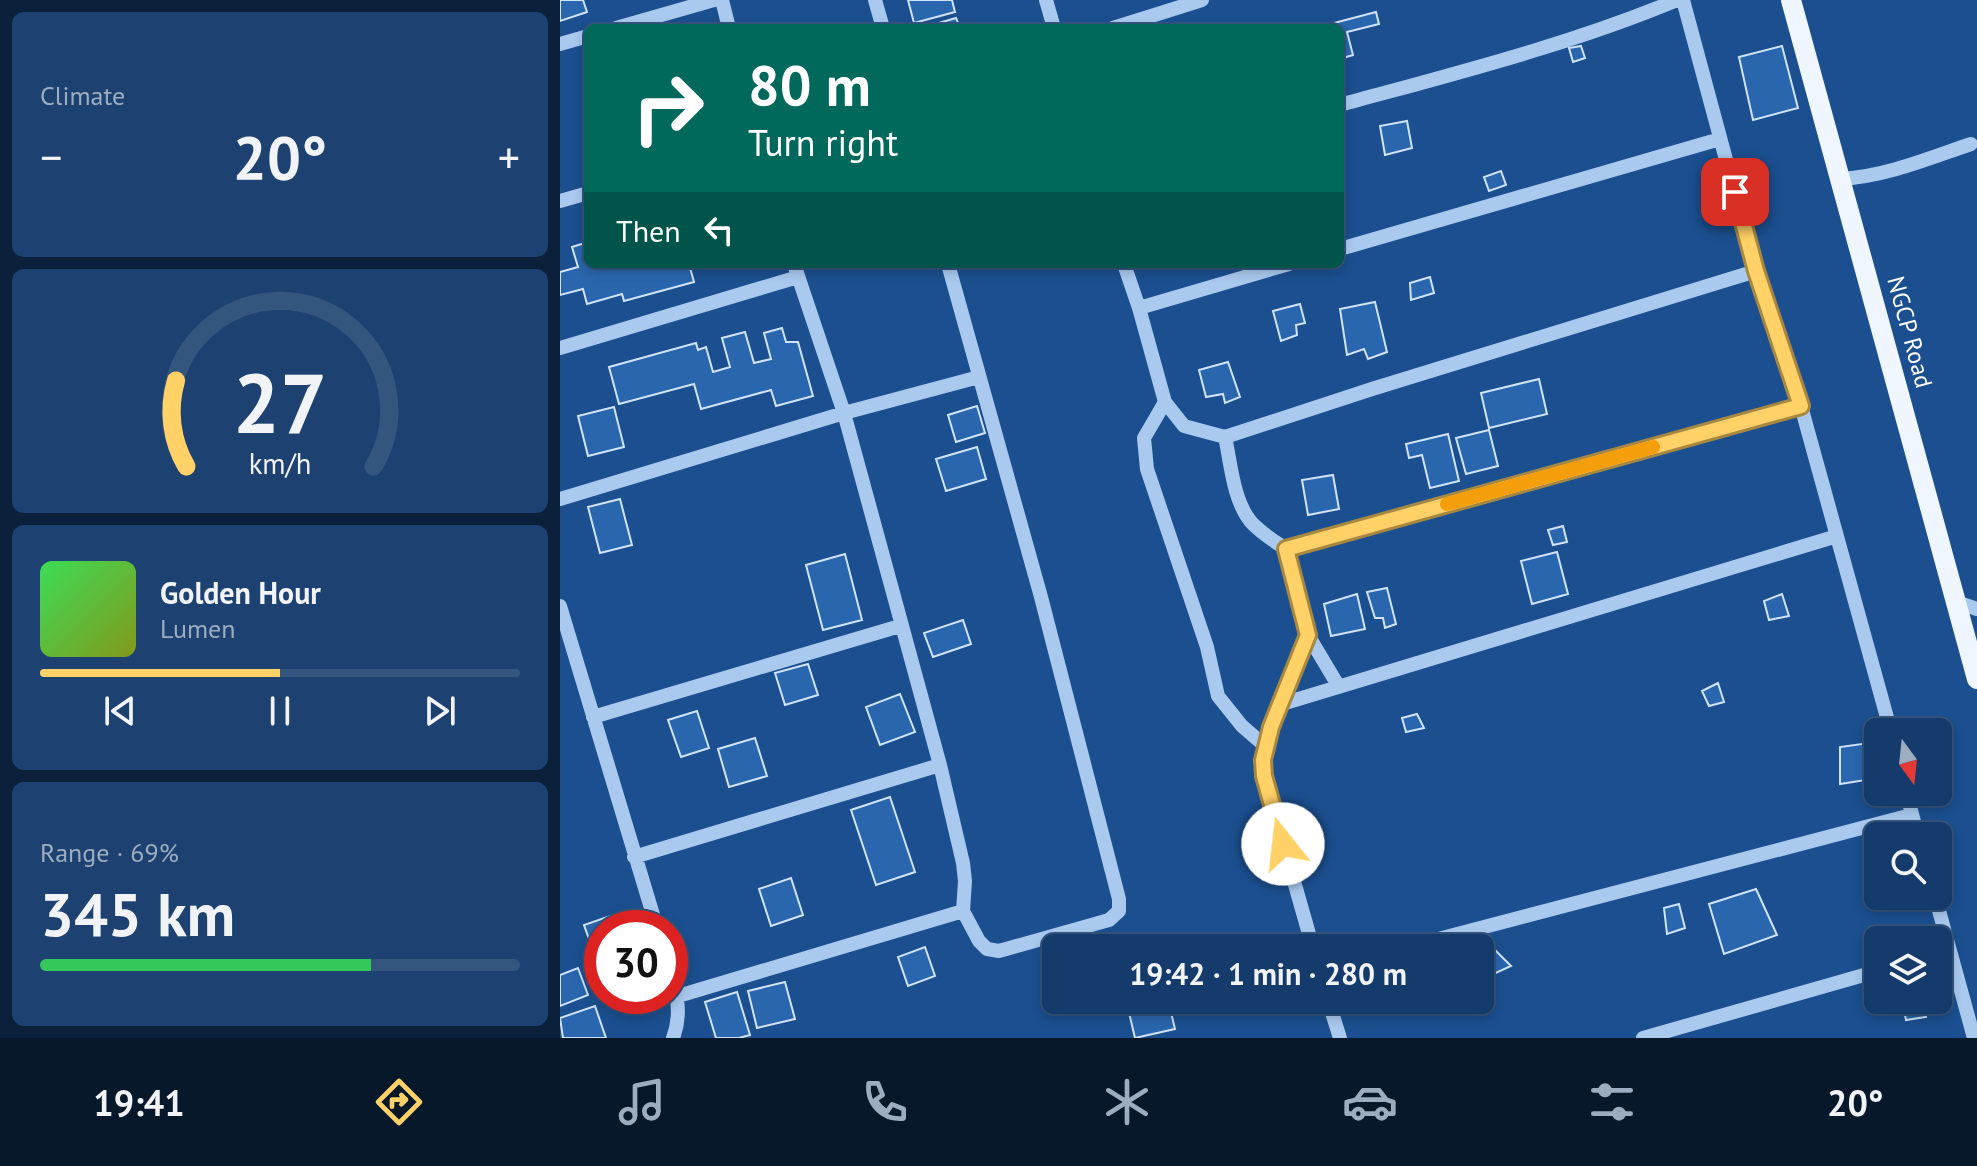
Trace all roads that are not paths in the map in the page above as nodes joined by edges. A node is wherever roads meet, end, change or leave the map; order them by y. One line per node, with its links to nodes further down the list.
1 (714, 0): 8 (street)
2 (722, 0): 9 (street)
3 (875, 0): 10 (street)
4 (1046, 0): 11 (street)
5 (1202, 0): 12 (street)
6 (1680, 0): 15 (street); 16 (street)
7 (1791, 0): 18 (main road, NGCP Road)
8 (630, 24)
9 (728, 24)
10 (882, 24)
11 (1053, 24)
12 (1126, 24)
13 (584, 37): 14 (street)
14 (560, 44)
15 (1344, 104)
16 (1720, 139): 21 (street); 26 (street)
17 (1971, 144): 18 (street)
18 (1841, 179): 37 (main road, NGCP Road)
19 (584, 194): 20 (street)
20 (560, 201)
21 (1344, 248)
22 (949, 268): 29 (street)
23 (1125, 268): 27 (street)
24 (1275, 268): 27 (street)
25 (796, 271): 28 (street); 32 (street)
26 (1756, 271): 31 (street); 33 (street)
27 (1139, 308): 30 (street)
28 (560, 348)
29 (979, 377): 32 (street); 54 (street)
30 (1165, 402): 33 (street); 47 (street)
31 (1801, 406): 35 (street); 36 (street)
32 (844, 413): 34 (street); 40 (street)
33 (1225, 437): 36 (street)
34 (560, 499)
35 (1837, 536): 43 (street); 46 (street)
36 (1286, 549): 41 (street)
37 (1956, 602): 39 (street); 42 (main road, NGCP Road)
38 (560, 606): 45 (street)
39 (1977, 609)
40 (900, 626): 45 (street); 48 (street)
41 (1308, 635): 43 (street); 44 (street)
42 (1977, 679)
43 (1339, 687): 44 (street)
44 (1282, 704): 47 (street)
45 (593, 717): 52 (street)
46 (1887, 718)
47 (1264, 745): 55 (street)
48 (940, 765): 52 (street); 54 (street)
49 (1909, 806): 50 (street)
50 (1911, 815): 51 (street); 56 (street)
51 (1913, 822)
52 (634, 857): 53 (street)
53 (651, 910)
54 (963, 911): 59 (street)
55 (1309, 934)
56 (1457, 934)
57 (1864, 975): 64 (street)
58 (1952, 975): 65 (street)
59 (688, 993)
60 (677, 1014): 62 (street)
61 (1332, 1014): 63 (street)
62 (673, 1038)
63 (1340, 1038)
64 (1643, 1038)
65 (1974, 1038)

